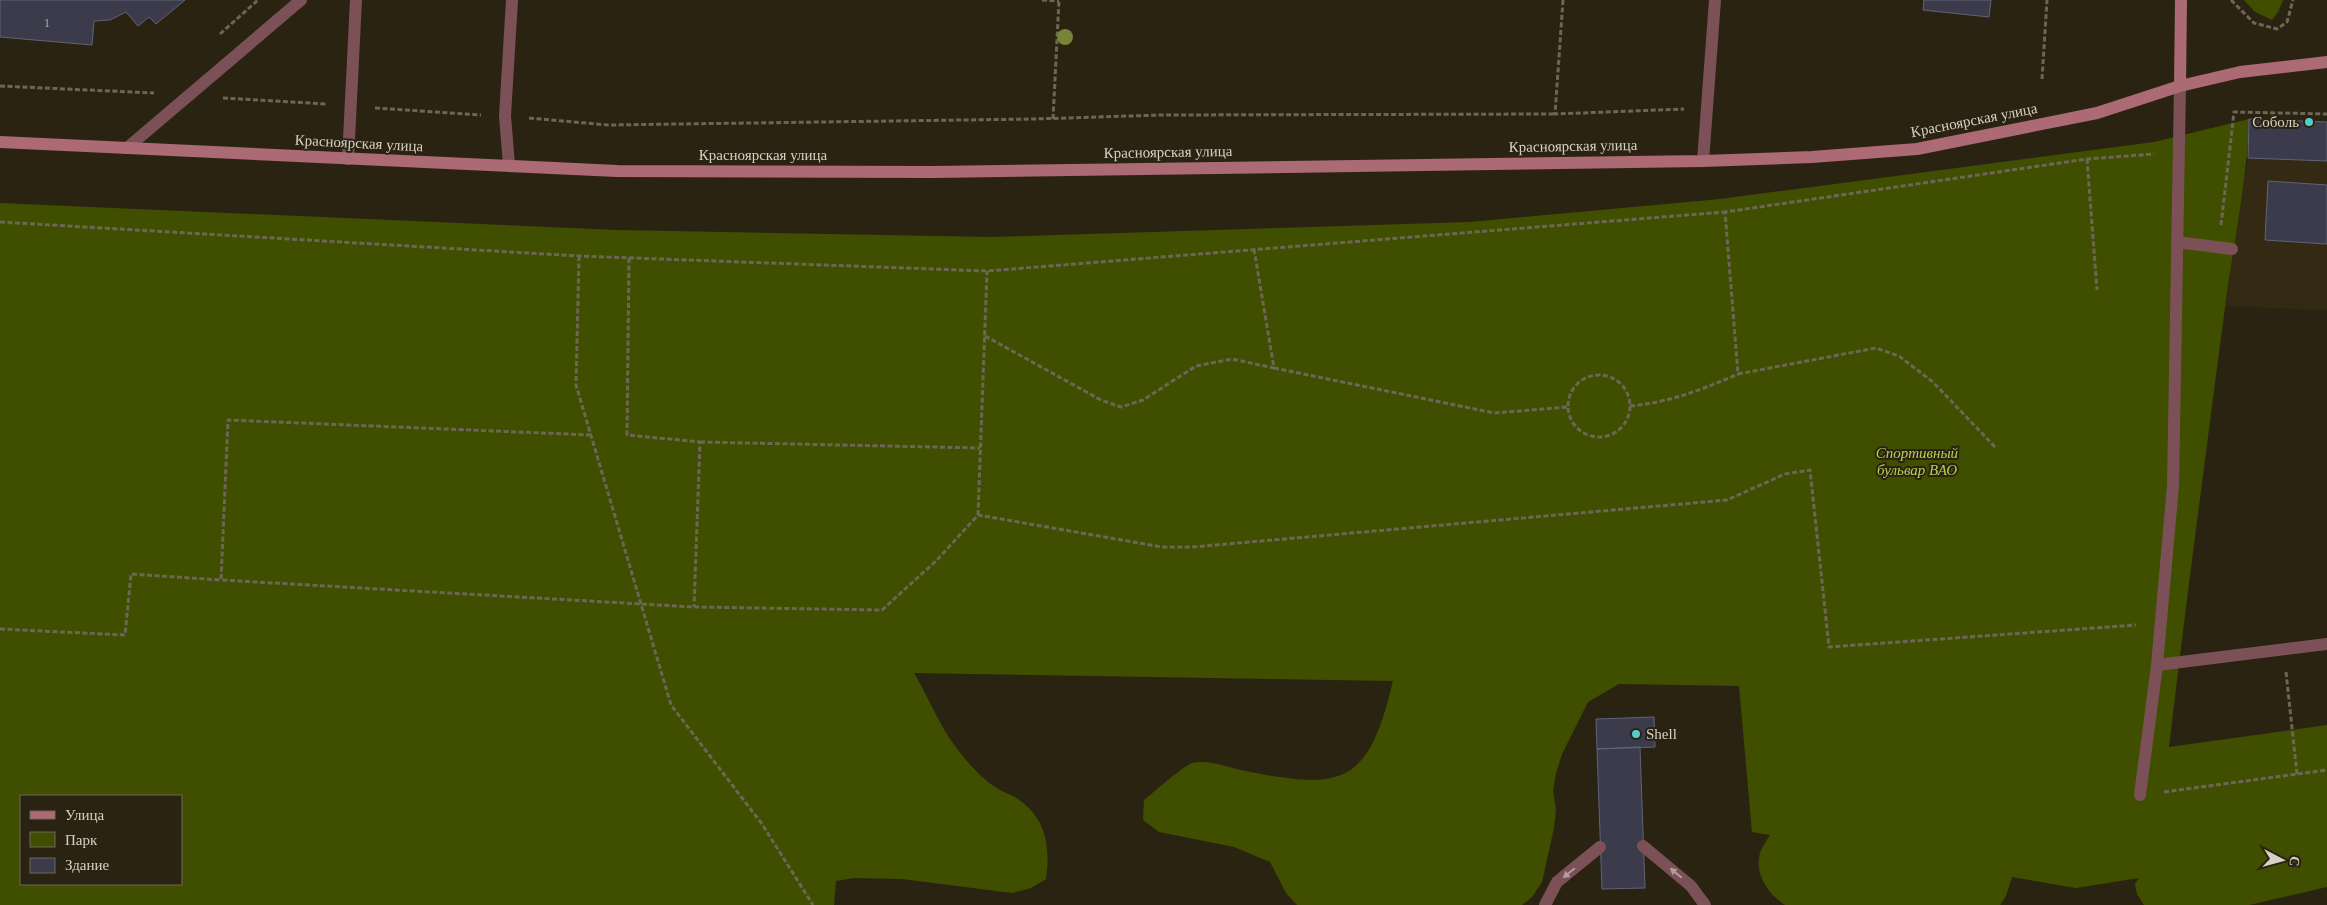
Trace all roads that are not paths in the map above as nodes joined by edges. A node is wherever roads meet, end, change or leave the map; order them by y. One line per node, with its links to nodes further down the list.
1 (301, 0): 9 (lane)
2 (356, 0): 10 (lane)
3 (512, 0): 12 (lane)
4 (1716, 0): 11 (lane)
5 (2181, 0): 7 (street)
6 (2327, 62): 7 (street, Красноярская улица)
7 (2180, 86): 11 (street, Красноярская улица); 13 (lane)
8 (0, 142): 9 (street, Красноярская улица)
9 (127, 148): 10 (street, Красноярская улица)
10 (348, 159): 12 (street, Красноярская улица)
11 (1703, 161): 12 (street, Красноярская улица)
12 (509, 165)
13 (2177, 242): 14 (lane); 16 (lane)
14 (2232, 249)
15 (2327, 644): 16 (lane)
16 (2157, 665): 17 (lane)
17 (2140, 795)
18 (1643, 846): 21 (lane, one-way to 18)
19 (1600, 847): 20 (lane, one-way to 20)
20 (1545, 905)
21 (1705, 905)

